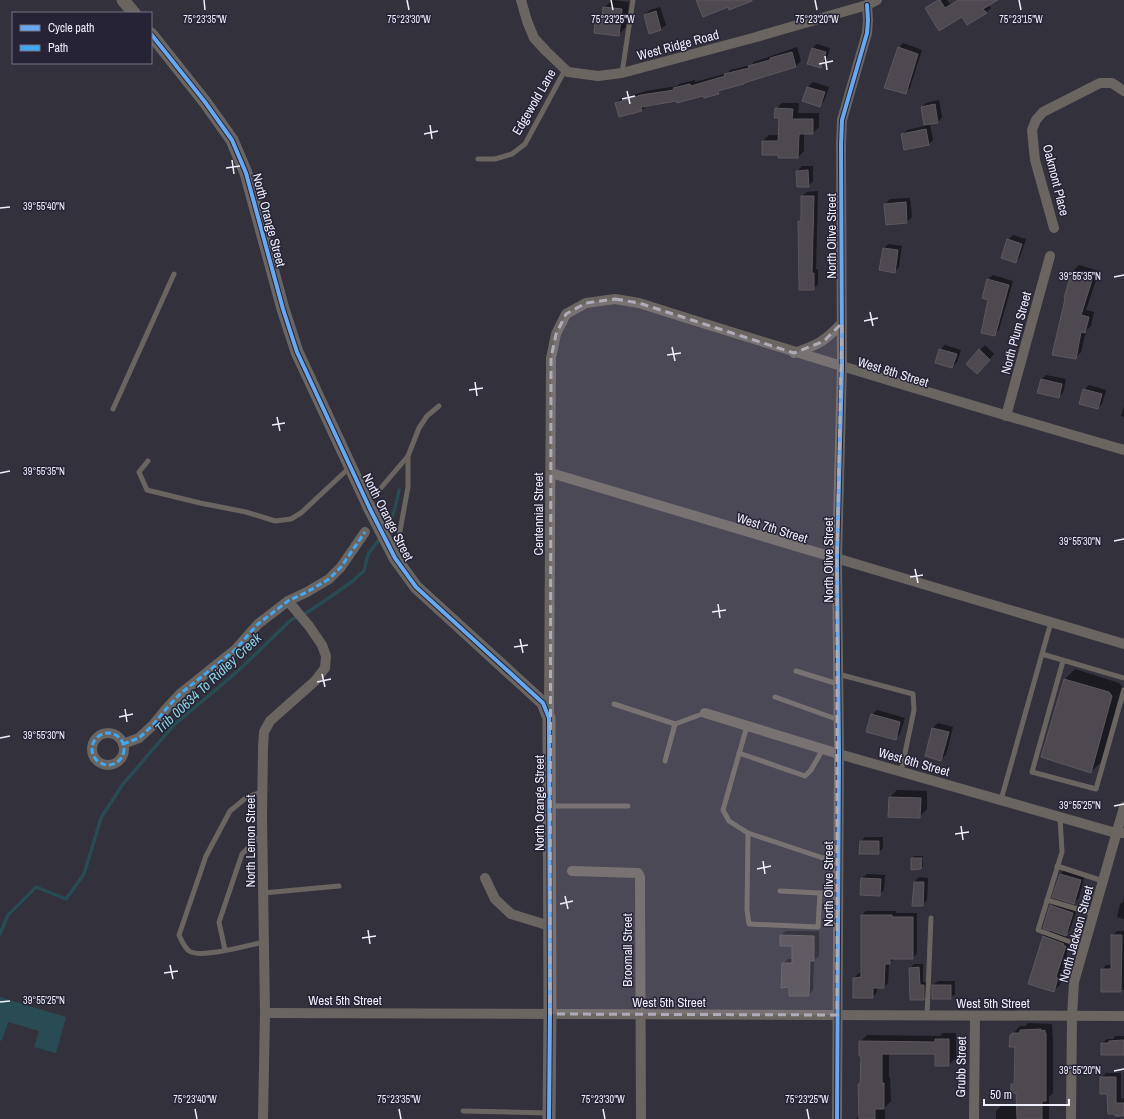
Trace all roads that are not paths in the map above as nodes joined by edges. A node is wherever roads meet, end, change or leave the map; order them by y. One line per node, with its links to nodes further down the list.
1 (124, 0): 6 (street)
2 (521, 0): 8 (street, West Ridge Road)
3 (633, 0): 9 (lane)
4 (877, 0): 5 (street, West Ridge Road)
5 (867, 5): 9 (street, West Ridge Road); 16 (street, North Olive Street)
6 (133, 12)
7 (152, 35): 25 (street, North Orange Street)
8 (565, 70): 9 (street, West Ridge Road); 11 (lane, Edgewold Lane)
9 (622, 73)
10 (1124, 91): 12 (street, Oakmont Place)
11 (478, 159)
12 (1054, 228)
13 (1050, 256): 21 (street, North Plum Street)
14 (174, 274): 20 (lane)
15 (566, 314): 17 (street, West 8th Street); 26 (street, Centennial Street)
16 (842, 323): 17 (street); 18 (street, North Olive Street)
17 (794, 352): 18 (street, West 8th Street)
18 (842, 366): 21 (street, West 8th Street); 30 (street, North Olive Street)
19 (439, 406): 23 (lane)
20 (113, 409)
21 (1006, 416): 22 (street, West 8th Street)
22 (1124, 450)
23 (408, 456): 27 (lane); 29 (lane)
24 (148, 461): 25 (lane)
25 (351, 466): 27 (street, North Orange Street)
26 (551, 473): 30 (street, West 7th Street); 44 (street, Centennial Street)
27 (367, 501): 29 (street, North Orange Street)
28 (365, 532): 31 (street)
29 (395, 558): 44 (street, North Orange Street)
30 (837, 558): 32 (street, West 7th Street); 37 (street, North Olive Street)
31 (288, 601): 48 (street); 54 (street, North Lemon Street)
32 (1051, 622): 33 (street, West 7th Street); 34 (lane)
33 (1124, 644)
34 (1042, 654): 35 (lane); 55 (lane)
35 (1063, 661): 38 (lane); 40 (lane)
36 (796, 671): 39 (lane)
37 (838, 674): 39 (street, North Olive Street); 53 (lane)
38 (1124, 678)
39 (838, 684): 45 (street, North Olive Street)
40 (1124, 690)
41 (775, 698): 45 (lane)
42 (614, 704): 46 (lane)
43 (705, 713): 46 (lane); 47 (street, West 6th Street)
44 (549, 718): 56 (street, North Orange Street)
45 (839, 720): 51 (street, North Olive Street)
46 (675, 724): 52 (lane)
47 (747, 726): 49 (street, West 6th Street); 50 (lane)
48 (123, 744)
49 (823, 749): 50 (lane); 51 (street, West 6th Street)
50 (739, 753): 60 (lane)
51 (839, 754): 53 (street, West 6th Street); 63 (street, North Olive Street)
52 (665, 761)
53 (901, 772): 55 (street, West 6th Street)
54 (262, 792): 62 (street, North Lemon Street); 79 (lane)
55 (1001, 800): 59 (street, West 6th Street)
56 (549, 806): 57 (lane); 76 (street, North Orange Street)
57 (628, 806)
58 (1124, 807): 61 (street, North Jackson Street)
59 (1060, 817): 61 (street, West 6th Street); 64 (lane)
60 (748, 833): 63 (lane); 71 (lane)
61 (1120, 833): 67 (street, North Jackson Street)
62 (262, 834): 69 (street, North Lemon Street); 79 (lane)
63 (838, 857): 72 (street, North Olive Street)
64 (1057, 866): 67 (lane); 73 (lane)
65 (572, 871): 82 (street, Broomall Street)
66 (485, 878): 76 (street)
67 (1103, 881): 74 (street, North Jackson Street)
68 (339, 886): 69 (lane)
69 (263, 892): 77 (street, North Lemon Street)
70 (780, 892): 71 (lane)
71 (820, 893): 72 (lane)
72 (838, 894): 83 (street, North Olive Street)
73 (1047, 900): 74 (lane); 78 (lane)
74 (1094, 914): 78 (street, North Jackson Street)
75 (931, 918): 84 (lane)
76 (550, 926): 81 (street, North Orange Street)
77 (264, 942): 79 (lane); 80 (street, North Lemon Street)
78 (1084, 947): 86 (street, North Jackson Street)
79 (225, 950)
80 (265, 1013): 81 (street, West 5th Street); 90 (street, North Lemon Street)
81 (550, 1014): 82 (street, West 5th Street); 89 (street, North Orange Street)
82 (640, 1014): 83 (street, West 5th Street); 91 (street, Broomall Street)
83 (837, 1015): 84 (street, West 5th Street); 92 (street, North Olive Street)
84 (927, 1015): 85 (street, West 5th Street)
85 (975, 1016): 86 (street, West 5th Street); 93 (street, Grubb Street)
86 (1072, 1016): 87 (street, West 5th Street); 94 (street, North Jackson Street)
87 (1124, 1016)
88 (463, 1111): 89 (lane)
89 (549, 1116)
90 (264, 1119)
91 (641, 1119)
92 (837, 1119)
93 (974, 1119)
94 (1071, 1119)

